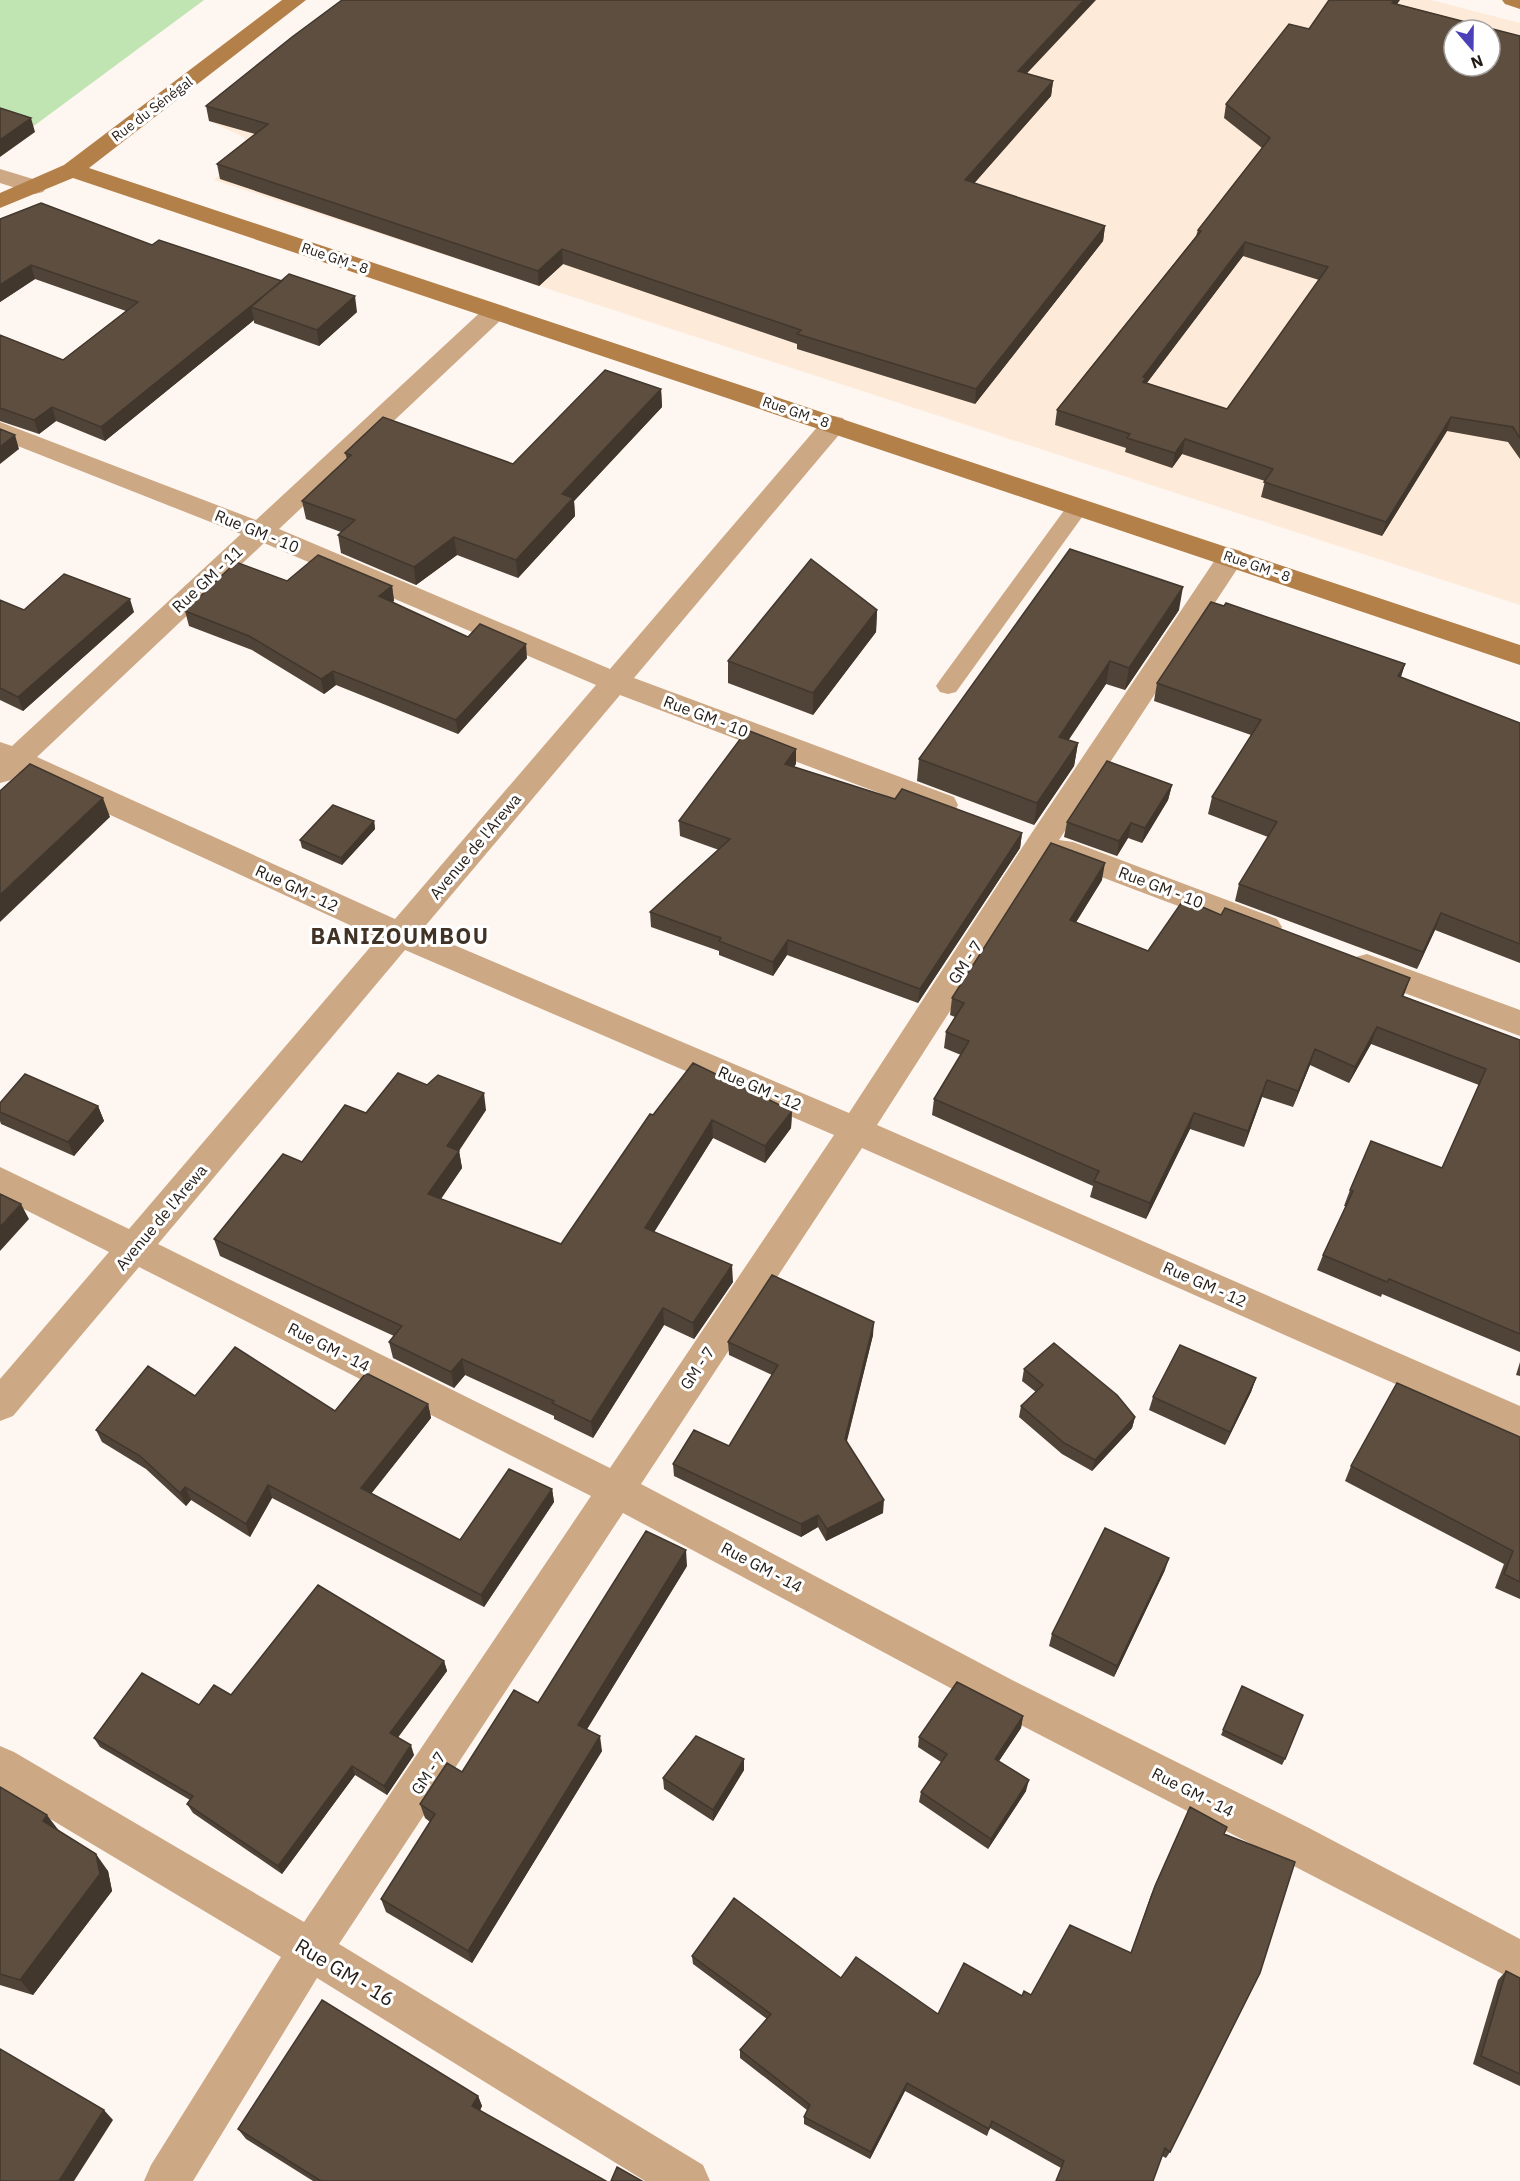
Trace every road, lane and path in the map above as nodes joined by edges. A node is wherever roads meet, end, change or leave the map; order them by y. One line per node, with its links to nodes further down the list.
1 (295, 0): 4 (street, Rue du Sénégal)
2 (1512, 0): 3 (street)
3 (1520, 3)
4 (72, 170): 6 (street, Rue du Sénégal); 8 (street, Rue GM - 8)
5 (0, 176): 6 (street)
6 (34, 188): 7 (street, Rue du Sénégal)
7 (0, 201)
8 (495, 312): 9 (street, Rue GM - 8); 12 (street, Rue GM - 11)
9 (834, 424): 11 (street, Rue GM - 8); 15 (street, Avenue de l'Arewa)
10 (0, 430): 12 (street, Rue GM - 10)
11 (1079, 506): 13 (street, Rue GM - 8); 16 (lane)
12 (259, 531): 15 (street, Rue GM - 10); 17 (street, Rue GM - 11)
13 (1231, 557): 14 (street, Rue GM - 8); 19 (street, GM - 7)
14 (1520, 655)
15 (615, 682): 18 (street, Rue GM - 10); 20 (street, Avenue de l'Arewa)
16 (948, 686)
17 (5, 762): 20 (street, Rue GM - 12)
18 (966, 813)
19 (1031, 838): 21 (street, Rue GM - 10); 24 (street, GM - 7)
20 (400, 935): 24 (street, Rue GM - 12); 26 (street, Avenue de l'Arewa)
21 (1287, 935)
22 (1342, 956): 23 (street)
23 (1520, 1023)
24 (856, 1130): 28 (street, Rue GM - 12); 29 (street, GM - 7)
25 (0, 1181): 26 (street, Rue GM - 14)
26 (134, 1249): 27 (street, Avenue de l'Arewa); 29 (street, Rue GM - 14)
27 (0, 1405)
28 (1520, 1423)
29 (616, 1490): 31 (street, GM - 7); 32 (street, Rue GM - 14)
30 (0, 1766): 31 (street, Rue GM - 16)
31 (310, 1950): 33 (street, GM - 7); 34 (street, Rue GM - 16)
32 (1520, 1962)
33 (167, 2181)
34 (687, 2181)

